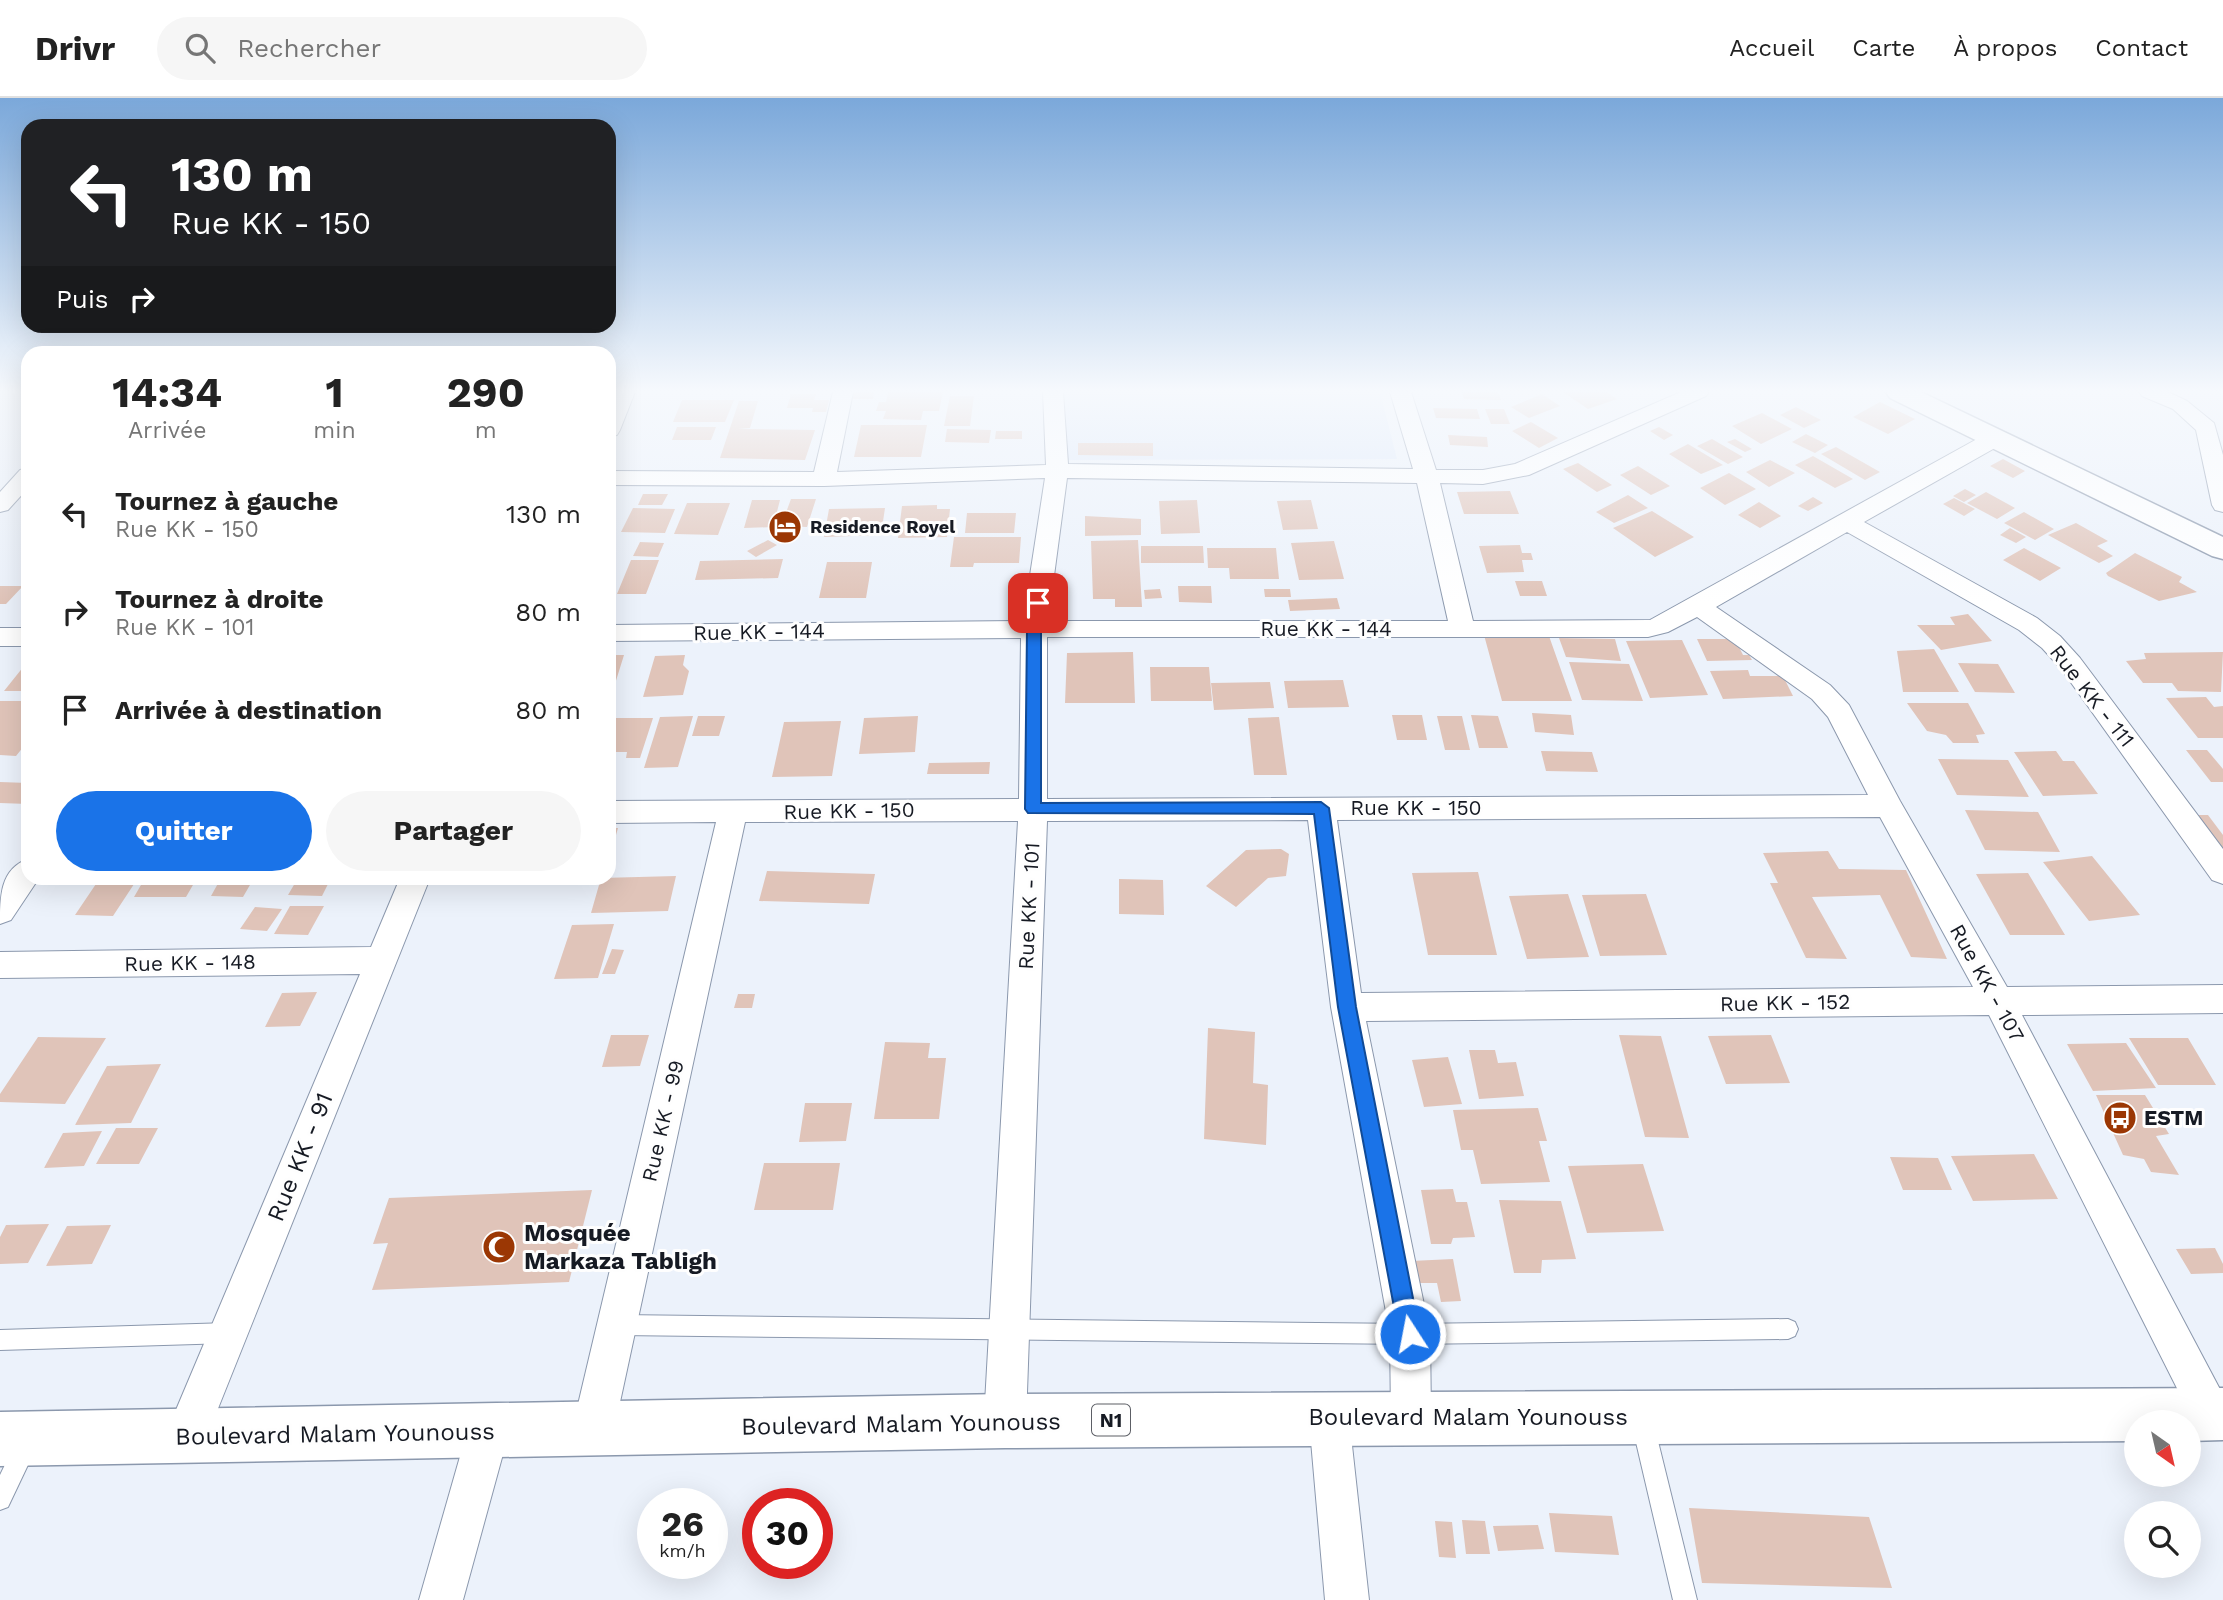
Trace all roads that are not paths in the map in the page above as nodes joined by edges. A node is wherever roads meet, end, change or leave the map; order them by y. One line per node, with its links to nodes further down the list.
1 (828, 462): 11 (street)
2 (1057, 462): 8 (street, Rue KK - 101)
3 (1422, 462): 9 (street)
4 (1539, 462): 9 (street)
5 (1954, 462): 15 (street, Rue KK - 144)
6 (2042, 462): 16 (main road)
7 (2214, 462): 14 (street)
8 (1057, 471): 9 (street); 11 (street); 18 (street, Rue KK - 101)
9 (1427, 477): 19 (street)
10 (616, 478): 11 (street)
11 (824, 480)
12 (21, 485): 13 (street)
13 (0, 505)
14 (2223, 505)
15 (1849, 523): 17 (street, Rue KK - 144); 28 (street, Rue KK - 111)
16 (2223, 549)
17 (1698, 606): 19 (street, Rue KK - 144); 23 (street, Rue KK - 107)
18 (1034, 629): 19 (street, Rue KK - 144); 20 (street, Rue KK - 144); 25 (street, Rue KK - 101)
19 (1463, 630)
20 (616, 633)
21 (0, 637): 22 (street)
22 (21, 637)
23 (1888, 806): 24 (street, Rue KK - 150); 35 (street, Rue KK - 107)
24 (1321, 808): 25 (street, Rue KK - 150); 36 (street)
25 (1033, 809): 27 (street, Rue KK - 150); 38 (street, Rue KK - 101)
26 (616, 812): 27 (street, Rue KK - 150)
27 (733, 812): 37 (street, Rue KK - 99)
28 (2223, 872)
29 (21, 882): 31 (street)
30 (412, 885): 32 (street, Rue KK - 91)
31 (0, 911)
32 (380, 960): 33 (street, Rue KK - 148); 40 (street, Rue KK - 91)
33 (0, 965)
34 (2223, 999): 35 (street, Rue KK - 152)
35 (1998, 1001): 36 (street, Rue KK - 152); 43 (street, Rue KK - 107)
36 (1347, 1007): 41 (street)
37 (619, 1325): 38 (lane); 48 (street, Rue KK - 99)
38 (1010, 1328): 41 (lane); 47 (street, Rue KK - 101)
39 (1788, 1329): 41 (lane)
40 (229, 1333): 42 (lane); 50 (street, Rue KK - 91)
41 (1410, 1334): 46 (street)
42 (0, 1340)
43 (2217, 1414): 44 (main road, Boulevard Malam Younouss / N1)
44 (1641, 1416): 46 (main road, Boulevard Malam Younouss / N1); 55 (lane)
45 (1329, 1418): 46 (main road, Boulevard Malam Younouss / N1); 47 (main road, Boulevard Malam Younouss / N1); 54 (street)
46 (1411, 1418)
47 (1005, 1421): 48 (main road, Boulevard Malam Younouss / N1)
48 (593, 1430): 49 (main road, Boulevard Malam Younouss / N1)
49 (488, 1432): 50 (main road, Boulevard Malam Younouss / N1); 53 (street)
50 (186, 1436): 51 (main road, Boulevard Malam Younouss / N1)
51 (15, 1439): 52 (lane)
52 (0, 1499)
53 (441, 1600)
54 (1348, 1600)
55 (1685, 1600)

